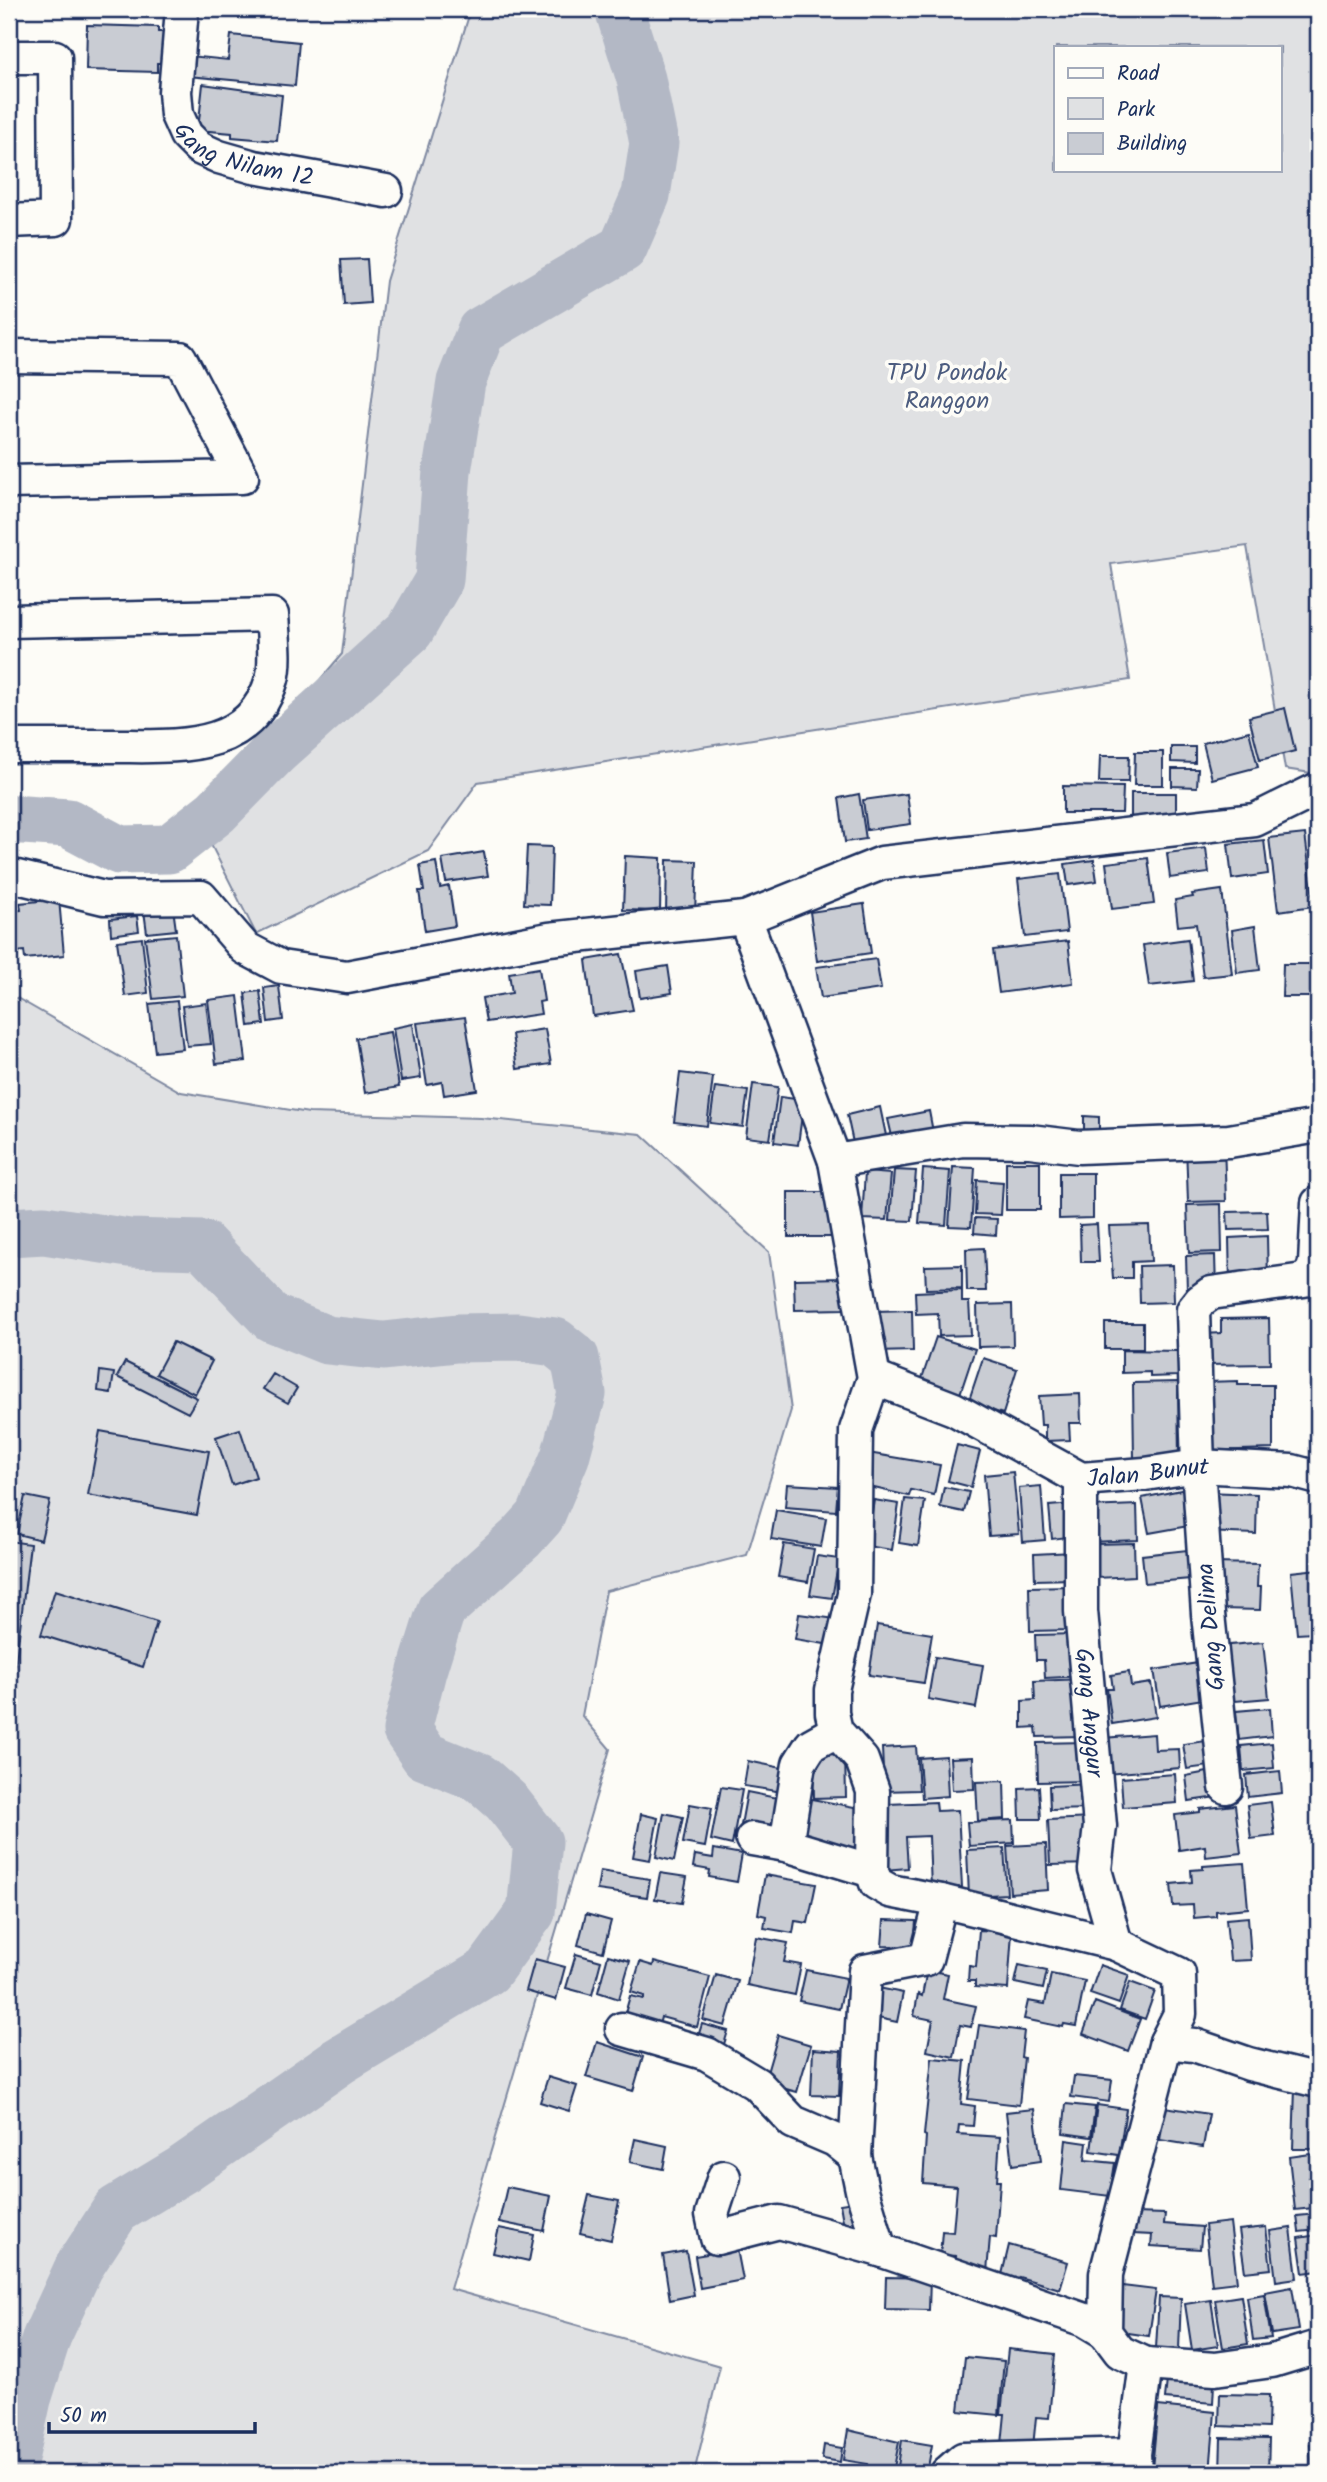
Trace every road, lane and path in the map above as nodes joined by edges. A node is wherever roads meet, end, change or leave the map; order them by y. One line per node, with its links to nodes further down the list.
1 (182, 9): 3 (street, Gang Nilam 12)
2 (9, 57): 4 (street)
3 (386, 191)
4 (9, 221)
5 (9, 356): 6 (street)
6 (9, 482)
7 (9, 621): 8 (street)
8 (9, 746)
9 (1318, 789): 11 (street)
10 (9, 874): 11 (street)
11 (745, 918): 13 (street)
12 (1318, 1126): 13 (street)
13 (835, 1161): 15 (street)
14 (1318, 1203): 16 (street, Gang Delima)
15 (874, 1378): 18 (street, Jalan Bunut); 19 (street)
16 (1198, 1466): 17 (street, Jalan Bunut); 18 (street, Jalan Bunut); 20 (street, Gang Delima)
17 (1318, 1478)
18 (1081, 1479): 25 (street, Gang Anggur)
19 (836, 1731): 22 (street); 23 (street)
20 (1226, 1787)
21 (752, 1839): 22 (street)
22 (786, 1845): 23 (street)
23 (872, 1871): 24 (street)
24 (941, 1901): 25 (street); 29 (street)
25 (1116, 1944): 27 (street)
26 (622, 2029): 29 (street)
27 (1166, 2042): 28 (street); 32 (street)
28 (1318, 2081)
29 (855, 2156): 31 (street)
30 (724, 2177): 31 (street)
31 (880, 2250): 32 (street)
32 (1105, 2332): 34 (street)
33 (1318, 2347): 34 (street)
34 (1146, 2364): 35 (street)
35 (1134, 2464): 36 (street)
36 (947, 2473)

